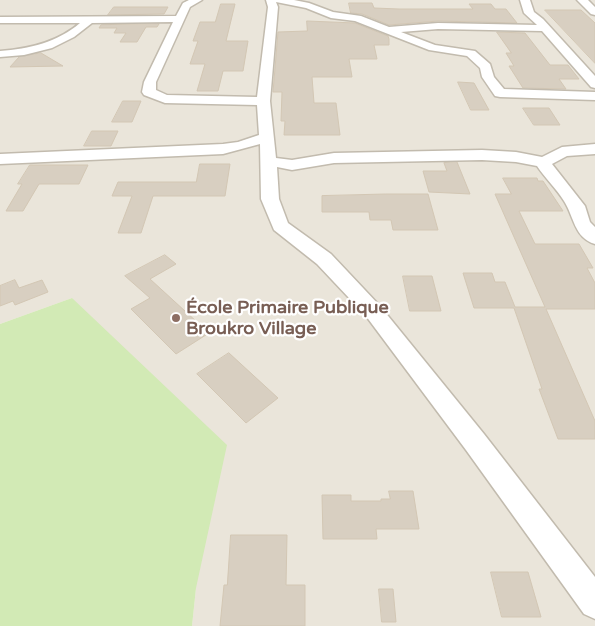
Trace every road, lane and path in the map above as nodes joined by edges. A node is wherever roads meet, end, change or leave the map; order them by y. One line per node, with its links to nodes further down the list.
1 (197, 0): 7 (street)
2 (271, 0): 17 (street)
3 (279, 0): 11 (street)
4 (525, 0): 10 (street)
5 (582, 0): 6 (street)
6 (595, 12)
7 (178, 19): 9 (street); 17 (street)
8 (0, 20): 9 (street)
9 (89, 20): 12 (street)
10 (545, 28): 11 (street); 13 (street)
11 (388, 29): 16 (street)
12 (0, 54)
13 (579, 64): 14 (street); 15 (street)
14 (595, 68)
15 (595, 84)
16 (595, 96)
17 (263, 101): 18 (street)
18 (267, 137): 20 (street); 21 (street)
19 (595, 150): 22 (street)
20 (0, 159)
21 (269, 161): 22 (street); 24 (street)
22 (543, 162): 23 (street)
23 (595, 238)
24 (595, 603)

